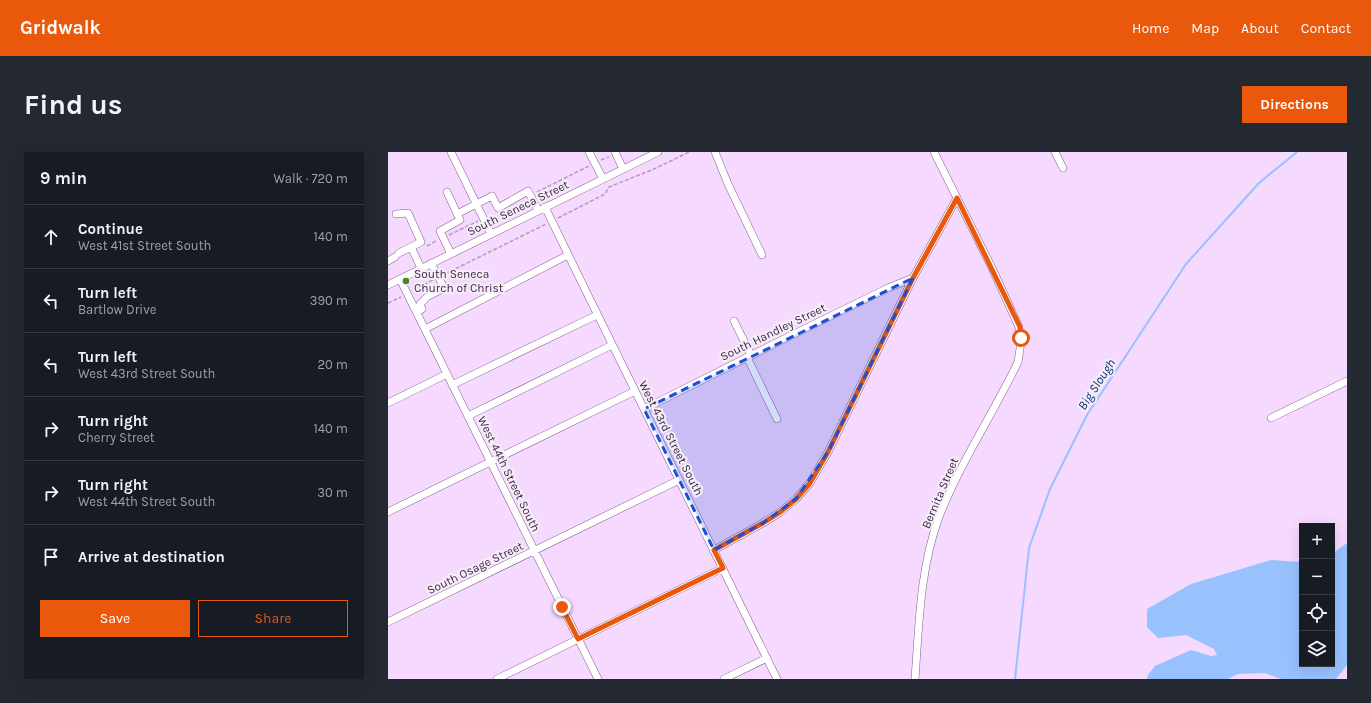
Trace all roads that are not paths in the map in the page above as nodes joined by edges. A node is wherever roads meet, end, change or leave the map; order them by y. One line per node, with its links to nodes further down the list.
1 (451, 152): 13 (street)
2 (589, 152): 10 (street)
3 (615, 152): 9 (street)
4 (658, 152): 9 (street, South Seneca Street)
5 (715, 152): 21 (street)
6 (934, 152): 12 (street)
7 (1055, 152): 8 (street)
8 (1063, 168)
9 (623, 169): 10 (street, South Seneca Street)
10 (603, 179): 14 (street, South Seneca Street)
11 (447, 192): 16 (street)
12 (957, 198): 26 (street); 56 (street, Bernita Street)
13 (477, 204): 14 (street, West 43rd Street South); 16 (street); 17 (street)
14 (542, 209): 17 (street, South Seneca Street); 20 (street, West 43rd Street South)
15 (396, 214): 18 (street)
16 (457, 214): 19 (street)
17 (491, 234): 19 (street, South Seneca Street)
18 (411, 247): 22 (street); 24 (street)
19 (451, 254): 23 (street, South Seneca Street)
20 (568, 255): 29 (street, West 43rd Street South); 31 (street)
21 (762, 255)
22 (388, 261)
23 (431, 263): 24 (street, South Seneca Street); 28 (street)
24 (421, 268): 25 (street, South Seneca Street)
25 (400, 278): 27 (street, South Seneca Street); 28 (street, West 44th Street South)
26 (913, 278): 33 (street, South Handley Street); 46 (street)
27 (388, 284)
28 (417, 312): 31 (street, West 44th Street South)
29 (597, 315): 32 (street, West 43rd Street South); 36 (street)
30 (734, 321): 33 (street)
31 (424, 329): 34 (street, West 44th Street South)
32 (612, 345): 37 (street, West 43rd Street South); 40 (street)
33 (749, 356): 39 (street, South Handley Street); 42 (street)
34 (447, 374): 36 (street, West 44th Street South); 38 (street)
35 (1347, 381): 41 (street)
36 (452, 384): 40 (street, West 44th Street South)
37 (635, 391): 39 (street, West 43rd Street South); 43 (street)
38 (388, 403)
39 (644, 409): 44 (street, West 43rd Street South)
40 (468, 416): 43 (street, West 44th Street South)
41 (1271, 418)
42 (777, 419)
43 (490, 462): 45 (street); 47 (street, West 44th Street South)
44 (679, 480): 46 (street, West 43rd Street South); 47 (street, South Osage Street)
45 (388, 512)
46 (714, 550): 48 (street, West 43rd Street South)
47 (534, 551): 49 (street, South Osage Street); 50 (street, West 44th Street South)
48 (723, 568): 50 (street); 51 (street, West 43rd Street South)
49 (388, 622)
50 (578, 639): 52 (street); 53 (street, West 44th Street South)
51 (767, 658): 54 (street); 55 (street, West 43rd Street South)
52 (497, 679)
53 (598, 679)
54 (724, 679)
55 (777, 679)
56 (915, 679)

